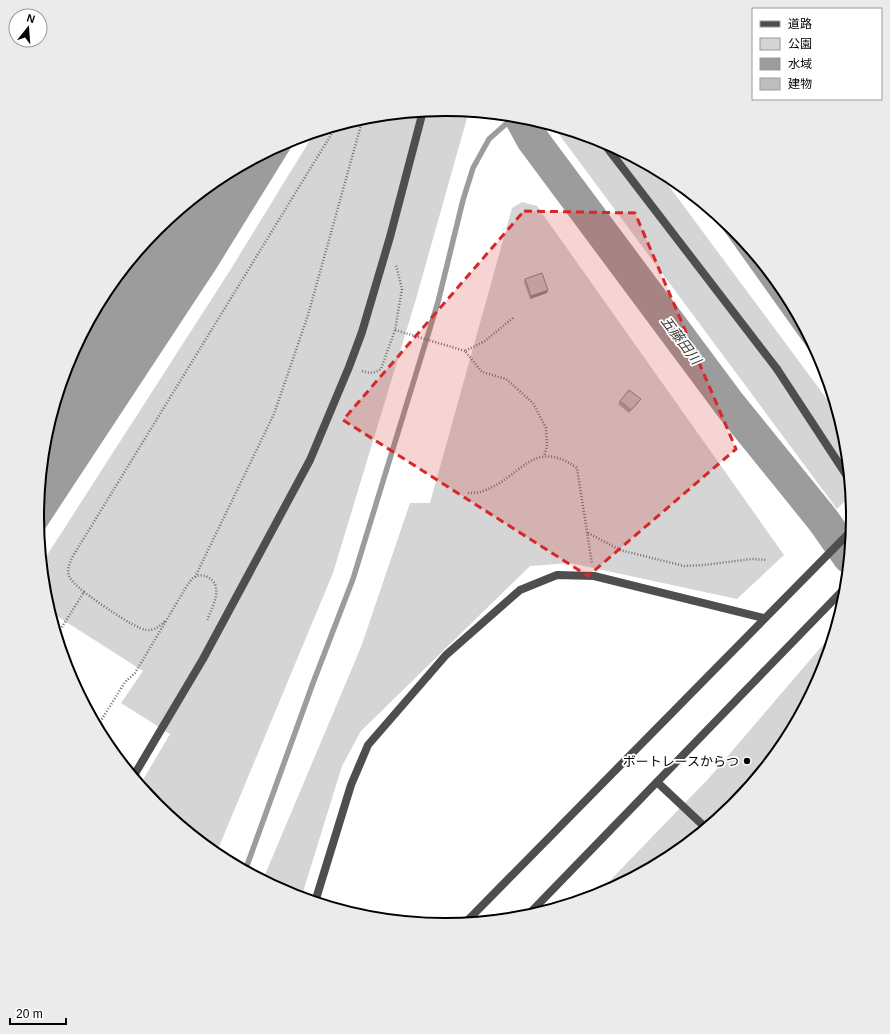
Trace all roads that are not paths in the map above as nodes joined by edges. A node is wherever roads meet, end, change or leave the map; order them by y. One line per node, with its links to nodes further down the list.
1 (421, 117): 7 (street)
2 (611, 152): 3 (street)
3 (843, 470)
4 (845, 537): 6 (street)
5 (838, 595): 8 (street)
6 (764, 618): 10 (street); 12 (street)
7 (136, 772)
8 (657, 782): 9 (street); 11 (street)
9 (702, 824)
10 (316, 897)
11 (536, 907)
12 (470, 917)

